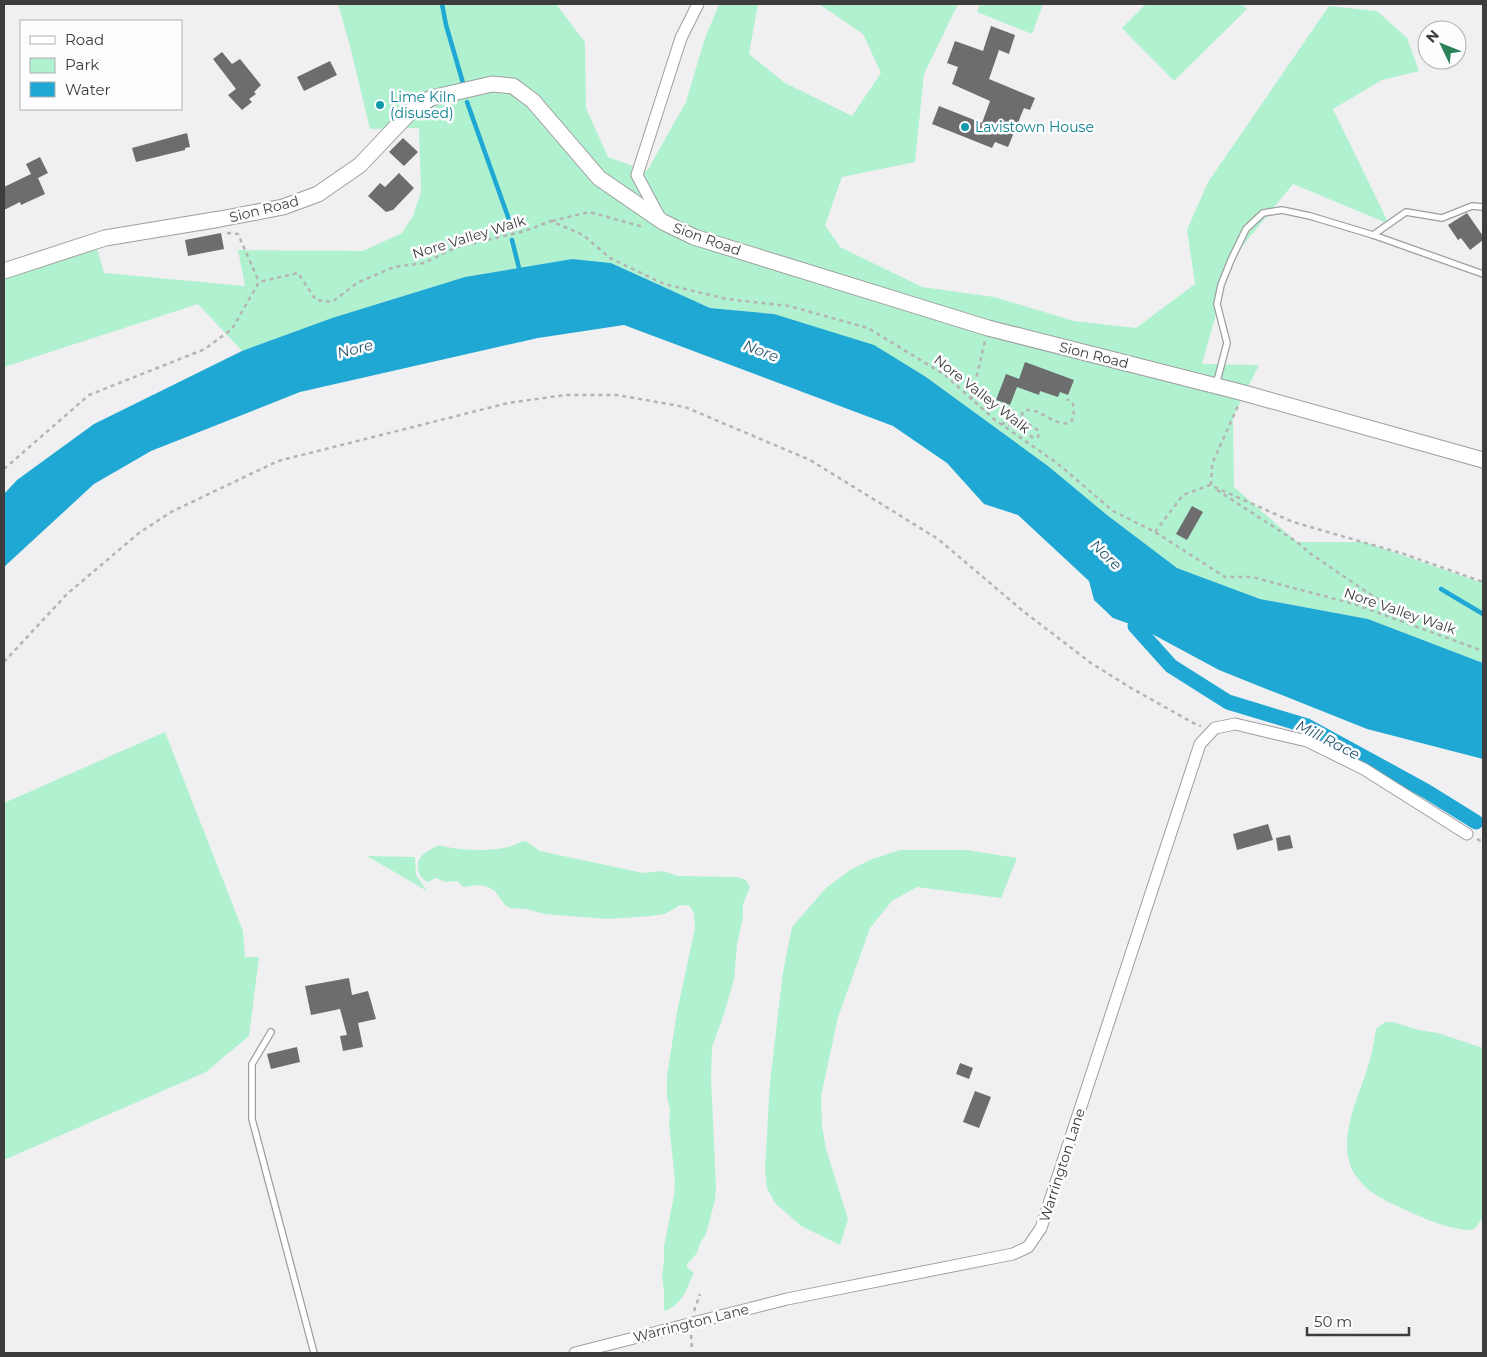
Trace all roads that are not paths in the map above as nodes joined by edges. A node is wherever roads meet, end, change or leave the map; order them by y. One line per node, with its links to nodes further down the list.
1 (698, 4): 3 (street)
2 (1483, 207): 4 (lane)
3 (663, 222): 5 (street, Sion Road); 7 (street, Sion Road)
4 (1373, 235): 6 (lane); 7 (lane)
5 (4, 271)
6 (1483, 274)
7 (1216, 386): 8 (street, Sion Road)
8 (1483, 460)
9 (1467, 834): 12 (street, Warrington Lane)
10 (271, 1032): 11 (lane)
11 (314, 1353)
12 (575, 1353)

